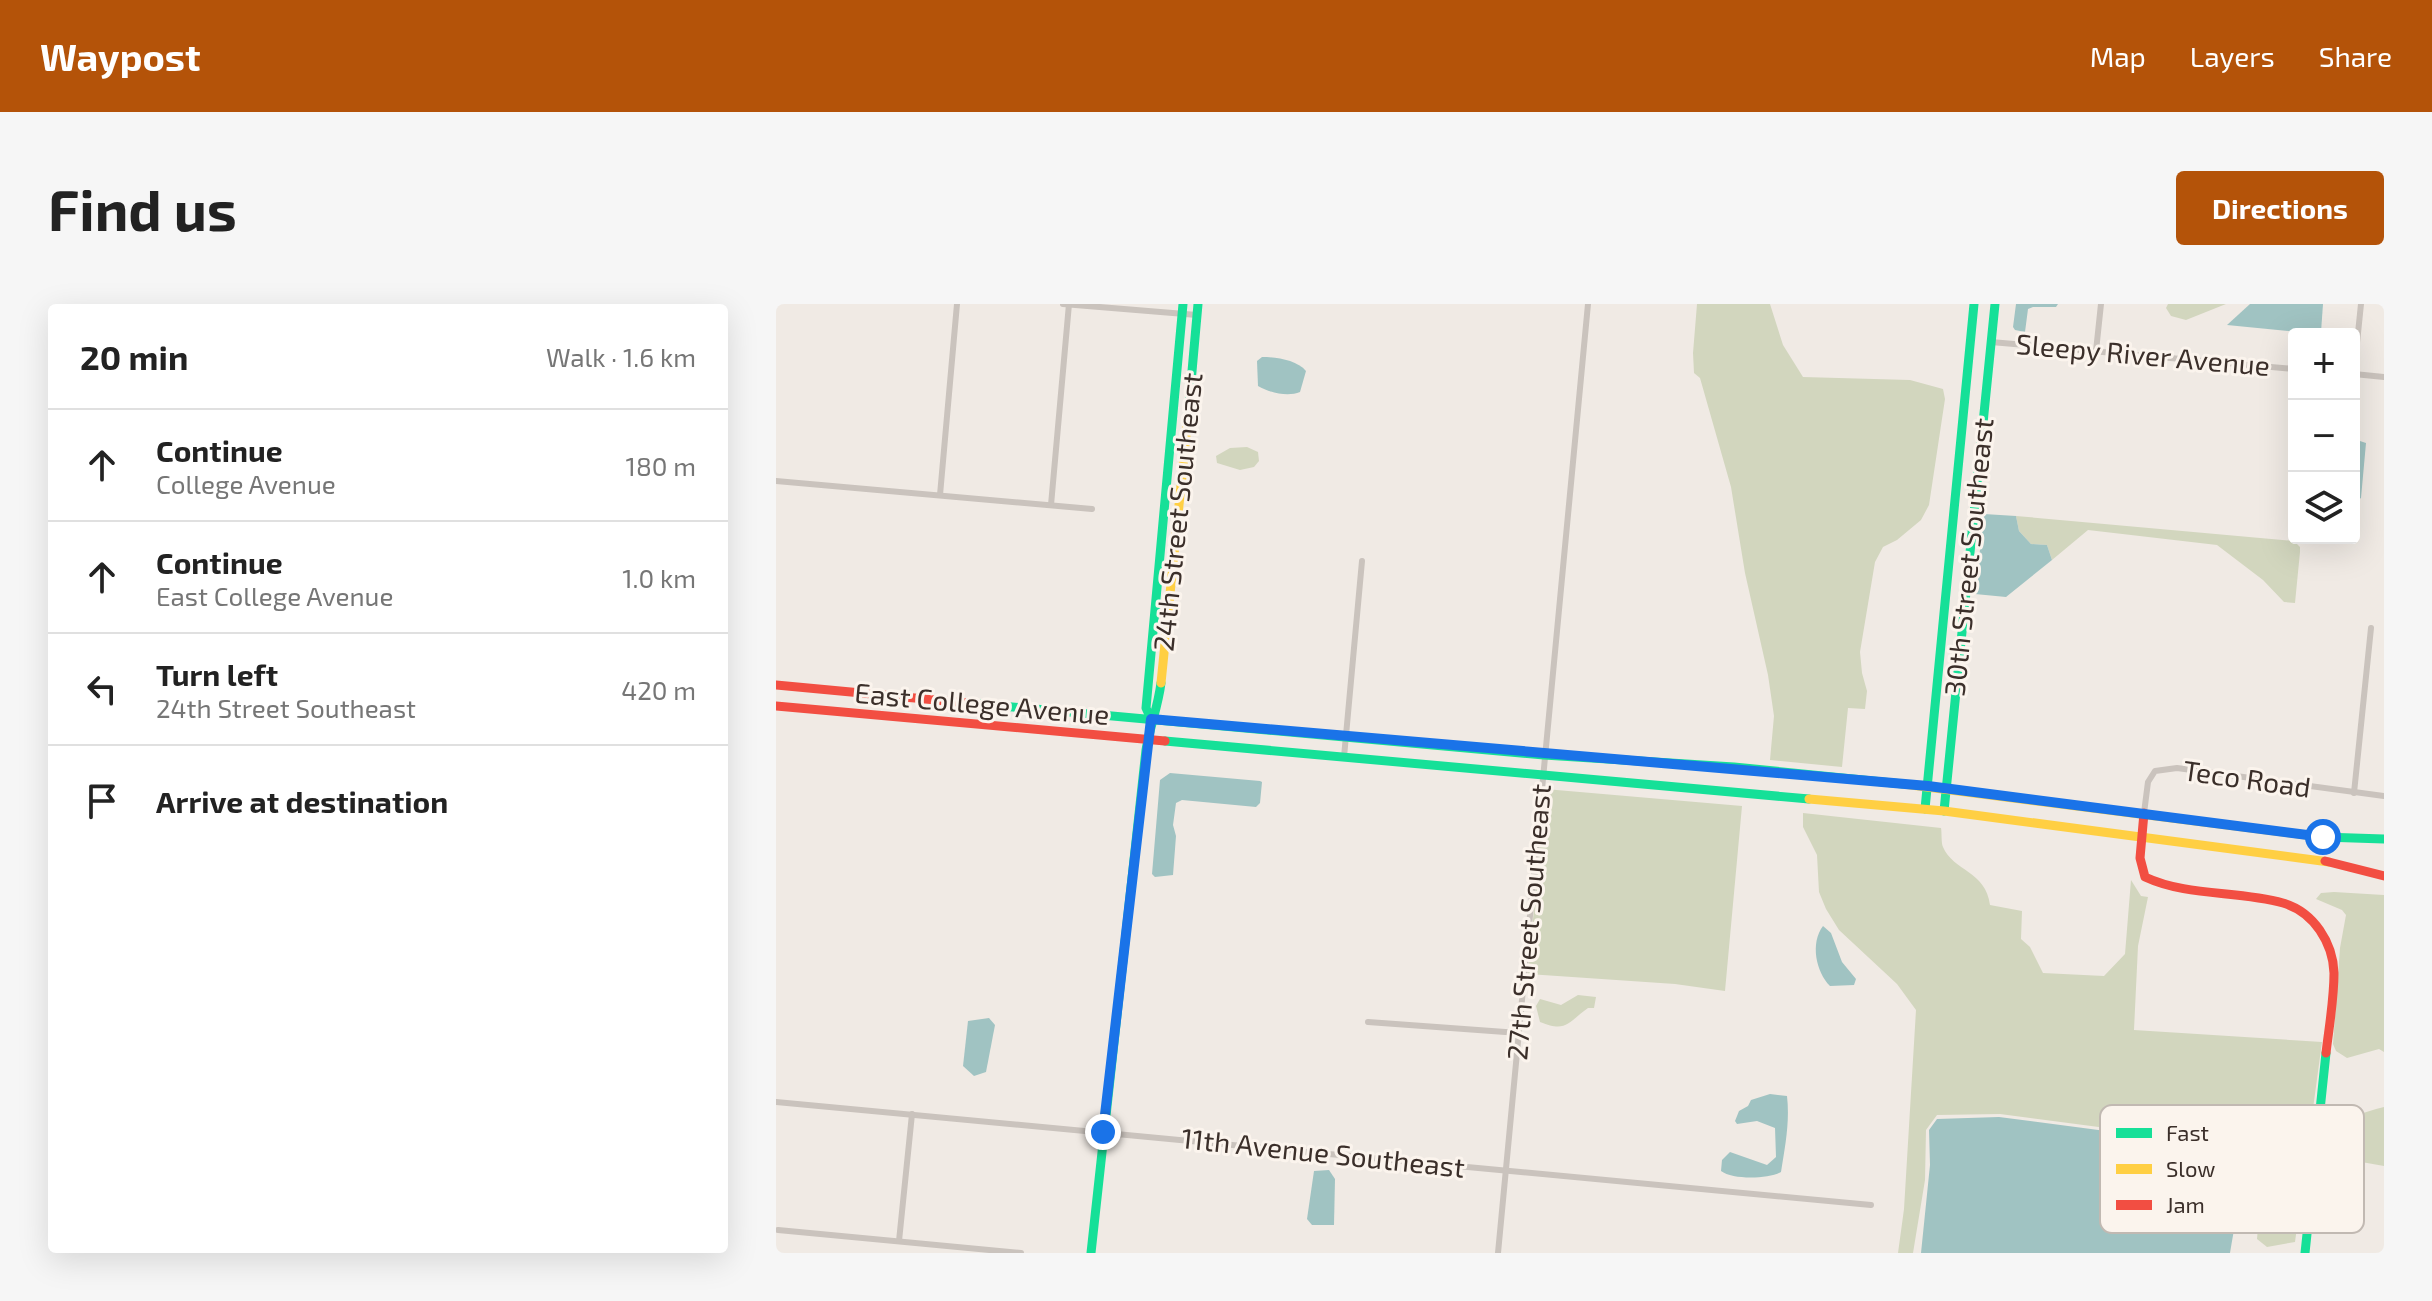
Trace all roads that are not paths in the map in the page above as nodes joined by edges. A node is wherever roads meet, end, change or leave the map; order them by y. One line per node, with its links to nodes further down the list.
1 (957, 304): 18 (street)
2 (1066, 304): 9 (street); 19 (street)
3 (1198, 304): 10 (main road, 24th Street Southeast)
4 (1588, 304): 28 (street, 27th Street Southeast)
5 (1974, 304): 31 (main road, 30th Street Southeast)
6 (1995, 304): 12 (main road, 30th Street Southeast)
7 (2101, 304): 13 (street)
8 (2361, 304): 11 (street)
9 (1182, 309): 10 (street); 25 (main road, 24th Street Southeast)
10 (1197, 315): 25 (main road, 24th Street Southeast)
11 (2359, 328)
12 (1991, 342): 13 (street, Sleepy River Avenue); 32 (main road, 30th Street Southeast)
13 (2096, 351): 14 (street, Sleepy River Avenue)
14 (2288, 368)
15 (2360, 374): 16 (street)
16 (2384, 377)
17 (776, 481): 18 (street)
18 (940, 495): 19 (street)
19 (1051, 505): 20 (street)
20 (1092, 509)
21 (1362, 561): 26 (street)
22 (2371, 628): 33 (street)
23 (776, 685): 25 (main road, East College Avenue)
24 (776, 706): 27 (main road, East College Avenue)
25 (1151, 719): 26 (main road, East College Avenue); 27 (main road, 24th Street Southeast)
26 (1346, 737): 28 (main road, East College Avenue); 29 (street)
27 (1148, 739): 29 (main road, East College Avenue); 50 (main road, 24th Street Southeast)
28 (1544, 755): 30 (street, 27th Street Southeast); 31 (main road, East College Avenue)
29 (1344, 757): 30 (main road, East College Avenue)
30 (1542, 775): 35 (main road, East College Avenue); 46 (street, 27th Street Southeast)
31 (1928, 786): 32 (main road, East College Avenue); 35 (main road, 30th Street Southeast)
32 (1946, 788): 36 (main road, 30th Street Southeast); 37 (main road, East College Avenue)
33 (2354, 793): 34 (street, Teco Road); 37 (street, Teco Road)
34 (2384, 796)
35 (1925, 809): 36 (main road, East College Avenue)
36 (1944, 811): 38 (main road, East College Avenue)
37 (2144, 813): 38 (main road); 39 (main road, East College Avenue)
38 (2142, 837): 42 (main road, East College Avenue); 48 (main road)
39 (2323, 837): 40 (main road); 41 (main road)
40 (2384, 839)
41 (2384, 846)
42 (2325, 861): 43 (main road); 44 (main road)
43 (2384, 870)
44 (2384, 876)
45 (1368, 1022): 46 (street)
46 (1519, 1033): 51 (street, 27th Street Southeast)
47 (776, 1102): 49 (street, 11th Avenue Southeast)
48 (2320, 1105)
49 (912, 1114): 50 (street, 11th Avenue Southeast); 55 (street)
50 (1103, 1132): 51 (street, 11th Avenue Southeast); 57 (main road, 24th Street Southeast)
51 (1506, 1170): 52 (street, 11th Avenue Southeast); 58 (street, 27th Street Southeast)
52 (1871, 1205)
53 (778, 1230): 55 (street)
54 (2307, 1233): 59 (main road)
55 (899, 1241): 56 (street)
56 (1021, 1253)
57 (1091, 1253)
58 (1498, 1253)
59 (2305, 1253)

